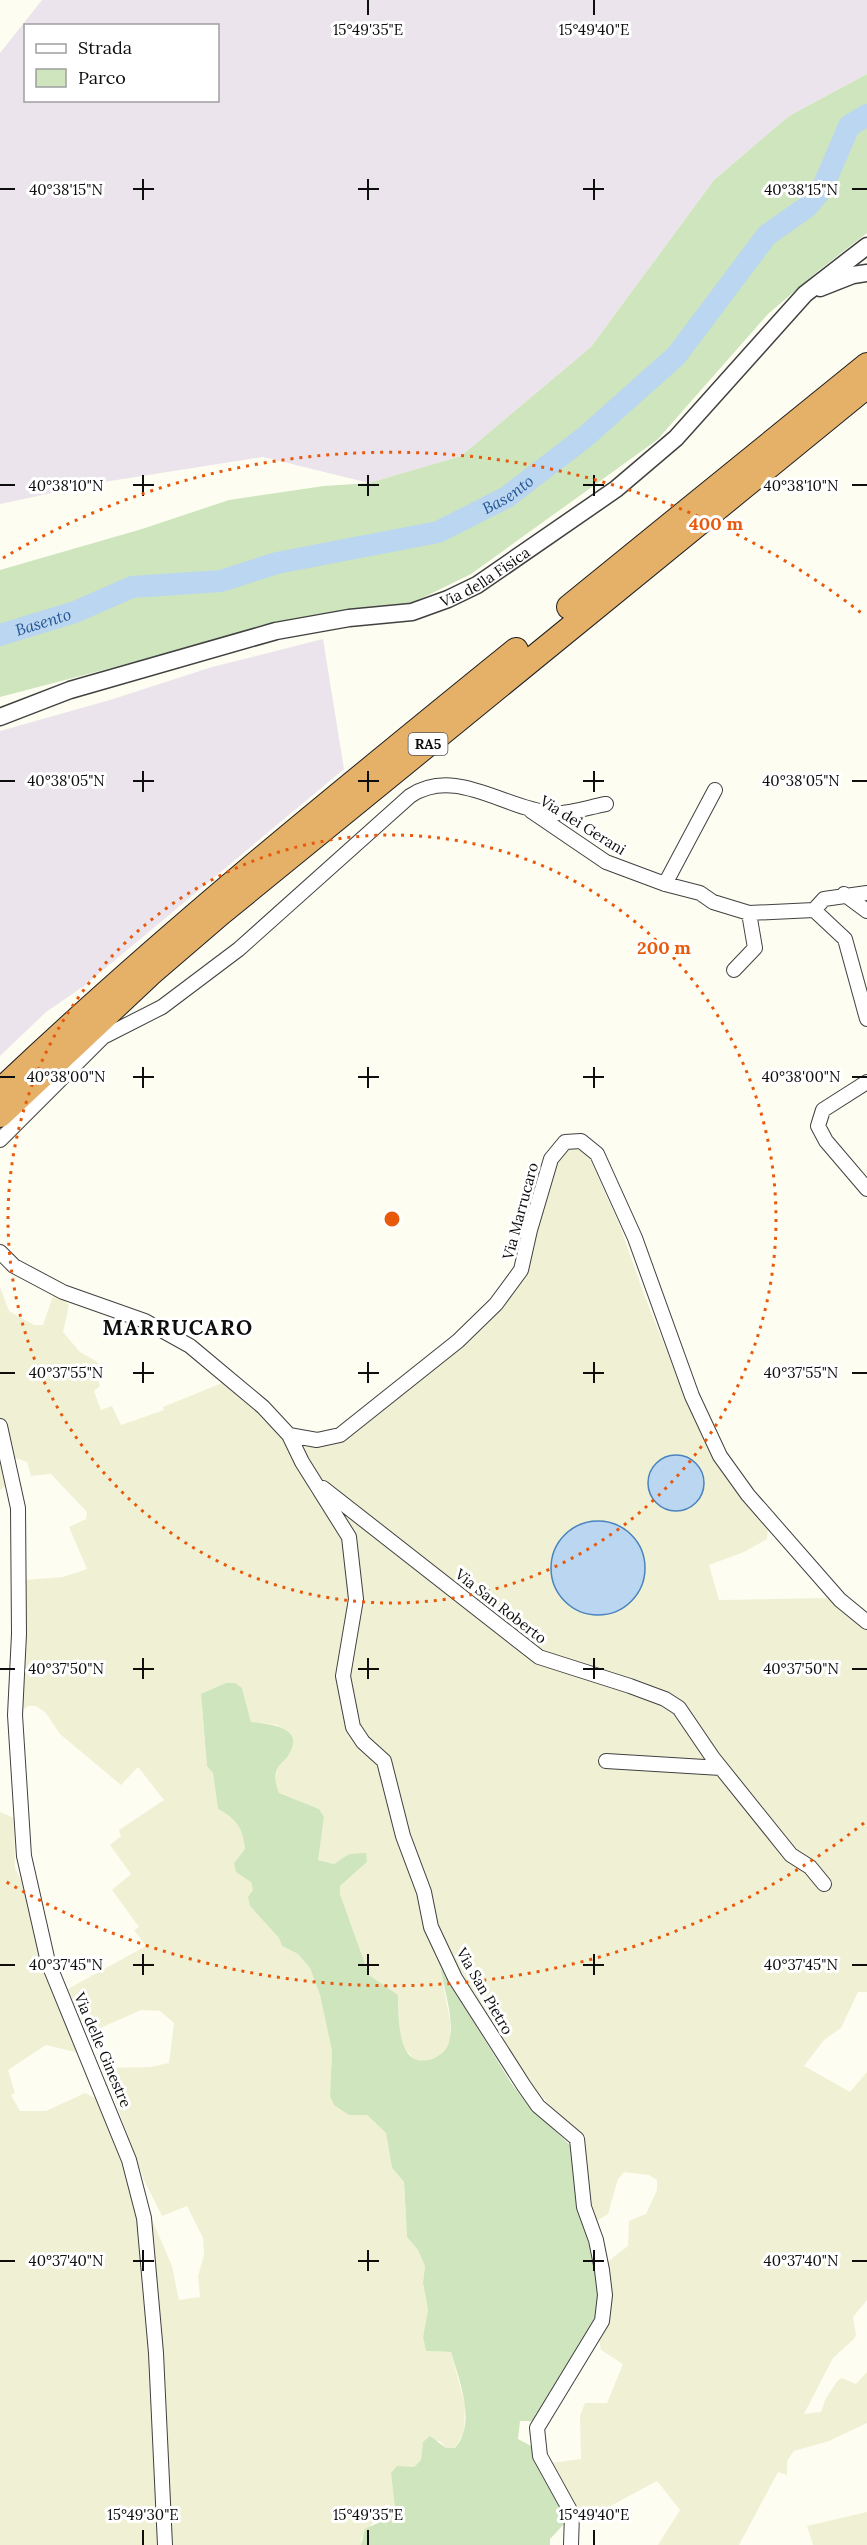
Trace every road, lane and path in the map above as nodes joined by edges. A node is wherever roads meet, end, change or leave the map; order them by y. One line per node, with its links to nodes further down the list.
1 (867, 246): 3 (street, Via della Fisica)
2 (867, 273): 3 (street)
3 (805, 294): 6 (street, Via della Fisica)
4 (867, 365): 19 (highway, RA5)
5 (867, 386): 20 (highway, RA5)
6 (0, 717)
7 (716, 790): 10 (street)
8 (606, 804): 9 (street, Via dei Gerani)
9 (526, 808): 10 (street, Via dei Gerani); 21 (street)
10 (665, 884): 15 (street, Via dei Gerani)
11 (867, 892): 12 (street, Via dei Gerani)
12 (844, 894): 13 (street, Via dei Gerani); 14 (street)
13 (814, 910): 15 (street, Via dei Gerani); 17 (street)
14 (867, 911)
15 (748, 913): 16 (street)
16 (734, 970)
17 (867, 1019)
18 (867, 1082): 22 (street)
19 (0, 1091)
20 (0, 1115)
21 (0, 1140)
22 (867, 1189)
23 (0, 1252): 25 (street)
24 (0, 1426): 31 (street, Via delle Ginestre)
25 (289, 1435): 26 (street, Via San Pietro); 27 (street, Via Marrucaro)
26 (314, 1481): 29 (street, Via San Roberto); 32 (street, Via San Pietro)
27 (867, 1622)
28 (606, 1761): 29 (street)
29 (721, 1768): 30 (street, Via San Roberto)
30 (824, 1884)
31 (165, 2545)
32 (571, 2545)

